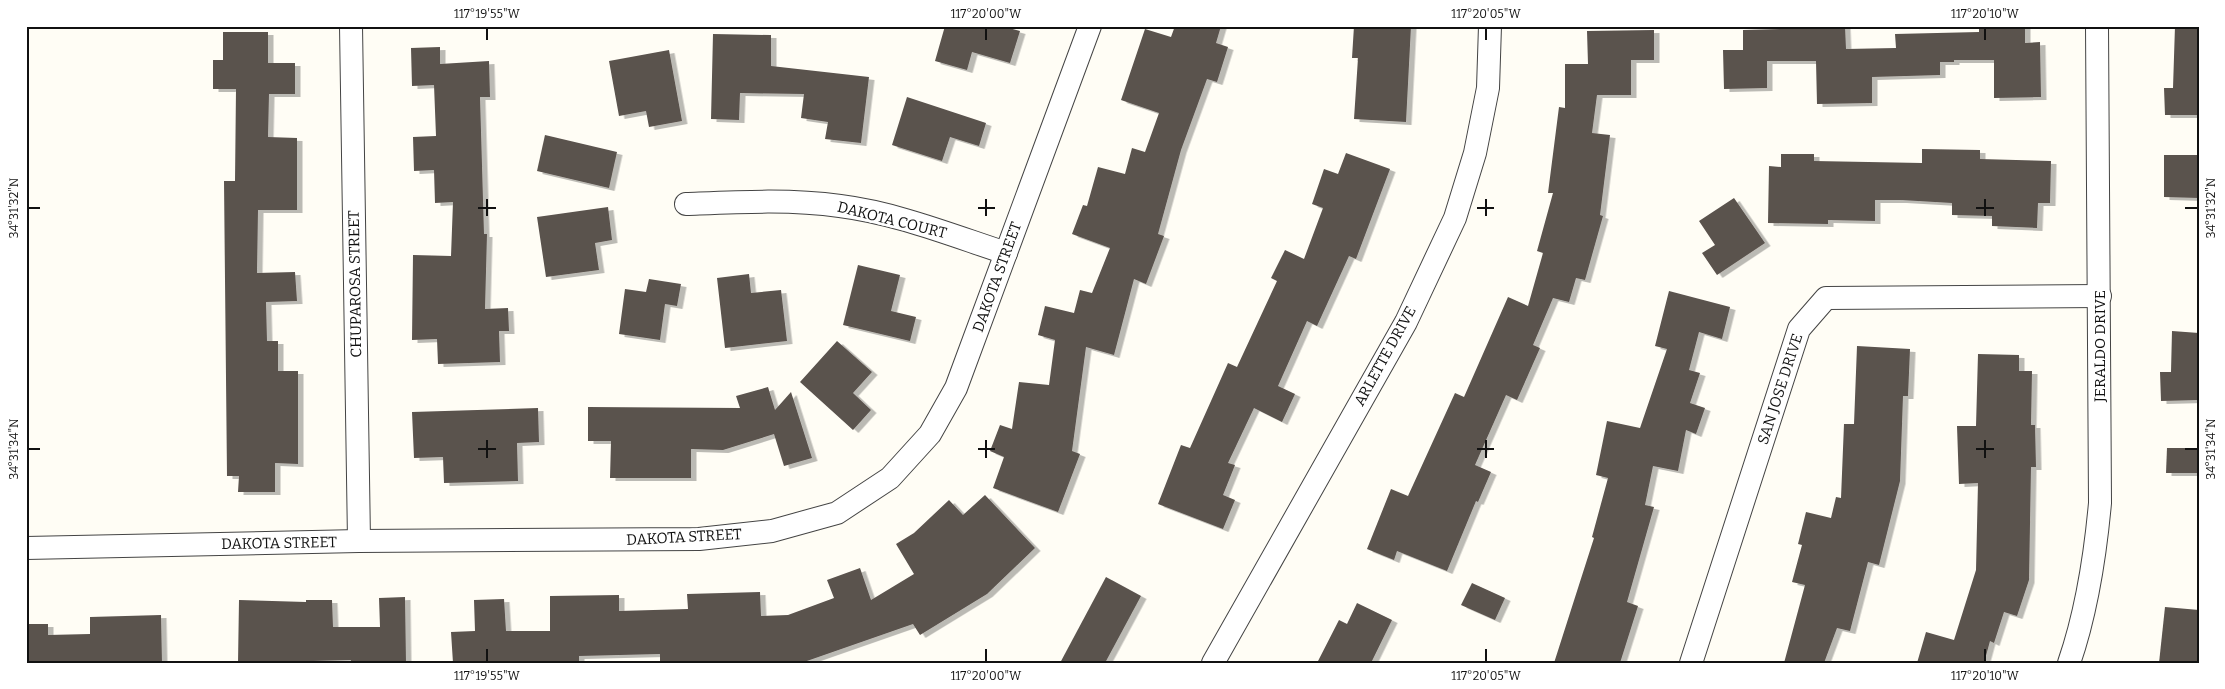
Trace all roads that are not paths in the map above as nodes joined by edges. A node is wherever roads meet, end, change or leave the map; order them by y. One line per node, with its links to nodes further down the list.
1 (351, 26): 8 (street, CHUPAROSA STREET)
2 (1090, 26): 6 (street, DAKOTA STREET)
3 (1490, 26): 10 (street, ARLETTE DRIVE)
4 (2097, 26): 7 (street, JERALDO DRIVE)
5 (686, 204): 6 (street, DAKOTA COURT)
6 (1006, 252): 8 (street, DAKOTA STREET)
7 (2100, 296): 11 (street, SAN JOSE DRIVE); 12 (street, JERALDO DRIVE)
8 (359, 541): 9 (street, DAKOTA STREET)
9 (26, 548)
10 (1213, 663)
11 (1691, 663)
12 (2068, 663)

